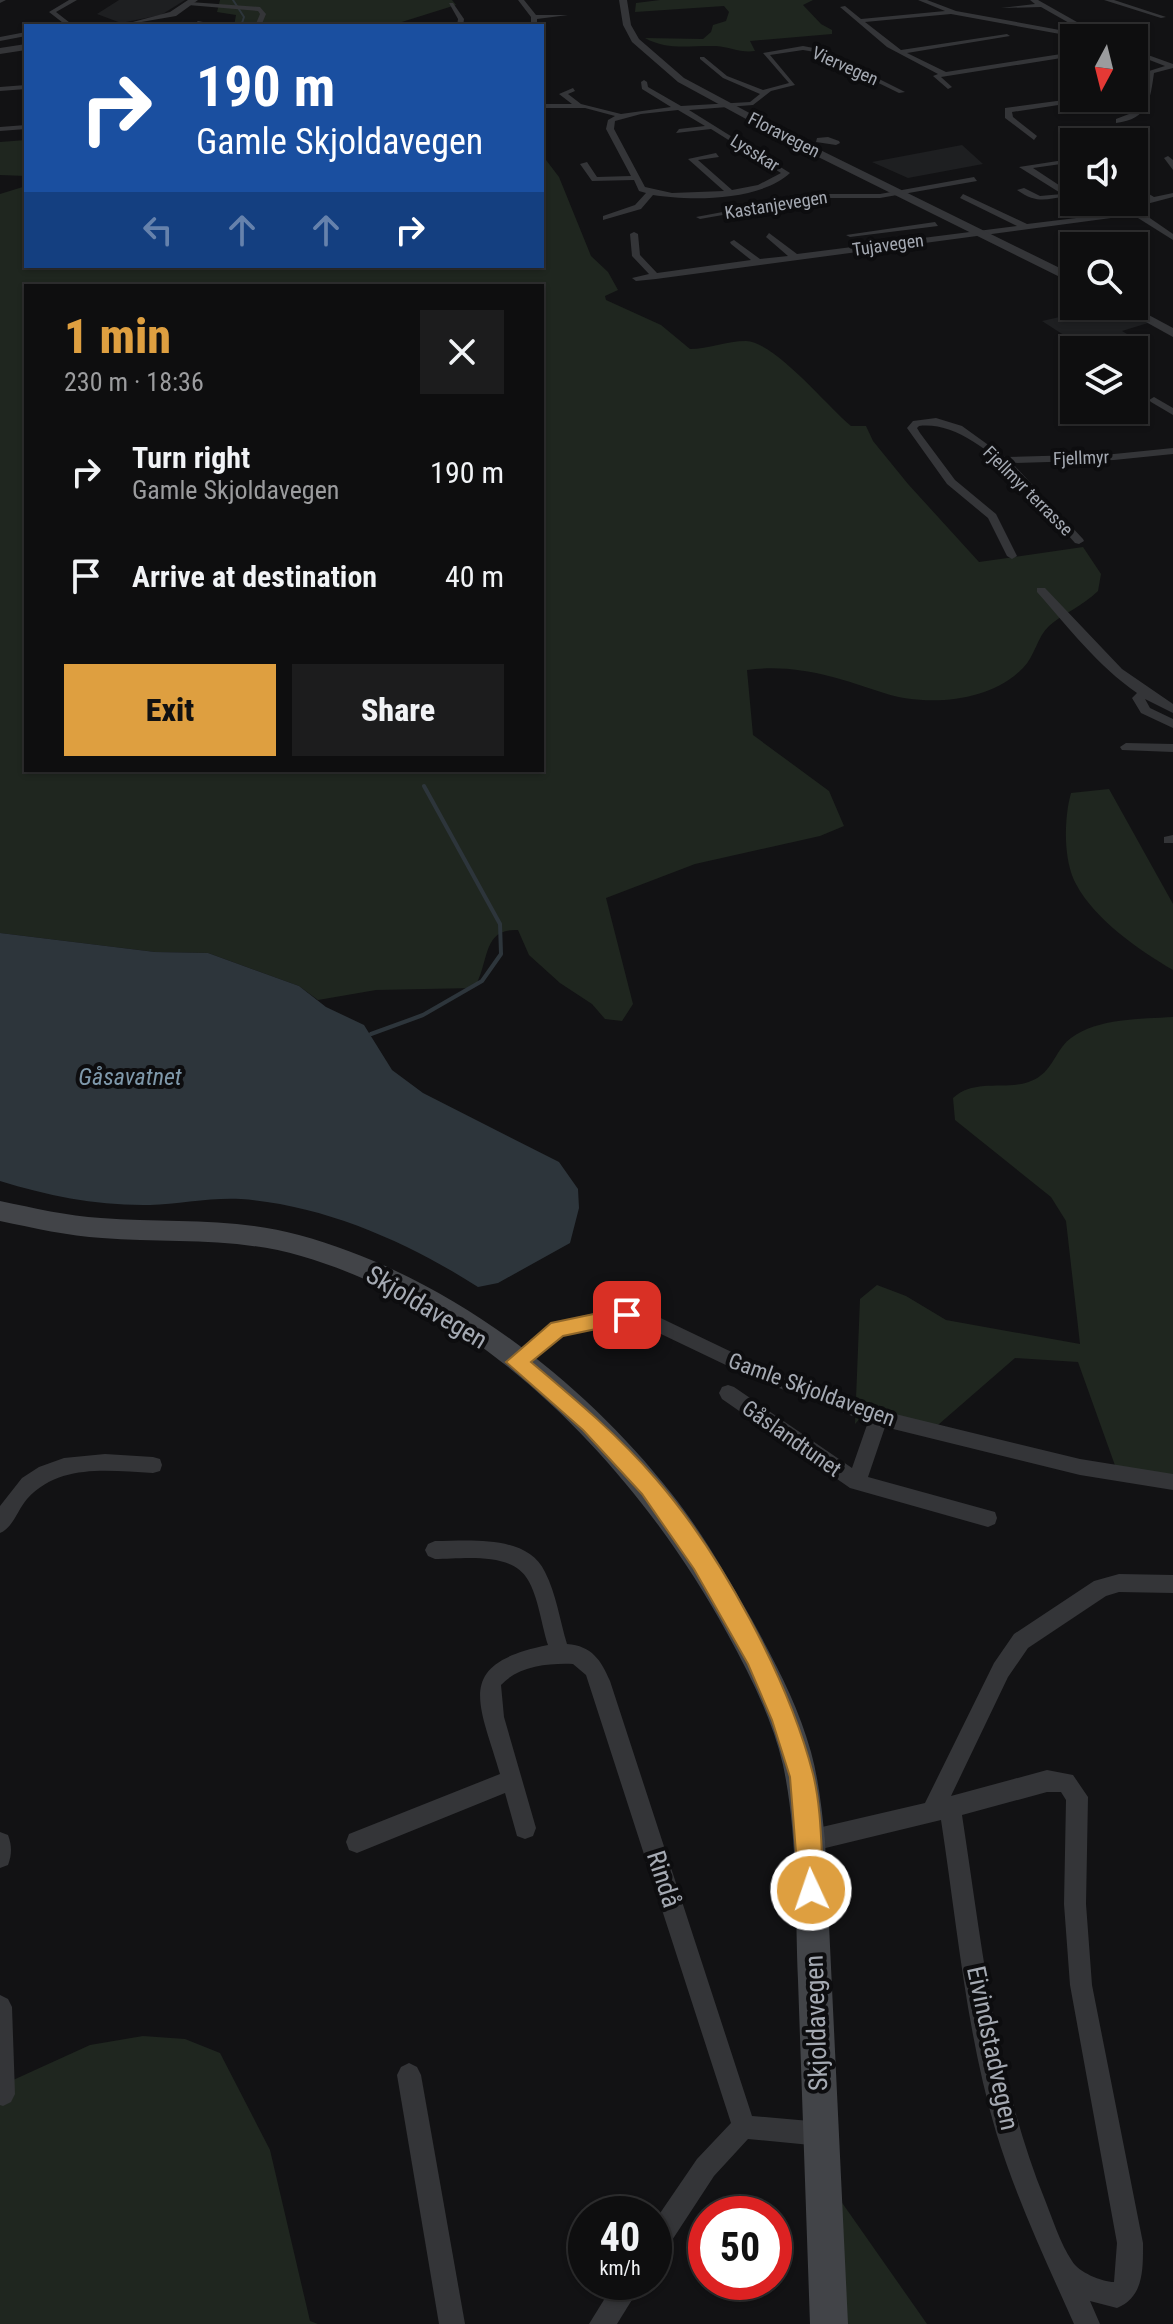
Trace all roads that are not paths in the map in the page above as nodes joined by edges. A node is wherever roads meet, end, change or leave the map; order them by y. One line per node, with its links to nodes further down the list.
1 (74, 0): 18 (street)
2 (523, 0): 17 (street)
3 (623, 0): 50 (street, Floravegen)
4 (921, 0): 13 (street)
5 (1033, 0): 9 (street)
6 (1107, 0): 15 (street)
7 (192, 2): 19 (street); 20 (street)
8 (451, 4): 21 (street)
9 (1043, 5): 11 (street); 22 (street)
10 (843, 7): 16 (street)
11 (1004, 8)
12 (983, 10): 13 (street)
13 (955, 13): 16 (street); 23 (street)
14 (565, 15): 17 (street)
15 (1163, 17)
16 (858, 21): 31 (street)
17 (534, 22)
18 (66, 24)
19 (131, 24)
20 (259, 24)
21 (460, 24)
22 (1077, 24)
23 (1060, 31)
24 (24, 34): 27 (street)
25 (1007, 36): 28 (street)
26 (948, 37): 28 (street)
27 (0, 39)
28 (958, 43): 31 (street)
29 (24, 48): 30 (street)
30 (0, 51)
31 (898, 52): 39 (street)
32 (1060, 56): 35 (street)
33 (1148, 57): 36 (street)
34 (702, 58): 47 (street)
35 (1029, 61): 37 (street); 38 (street)
36 (1171, 65): 52 (street)
37 (988, 67): 39 (street); 40 (street)
38 (1038, 68)
39 (940, 76): 43 (street)
40 (1004, 77)
41 (644, 82): 51 (street, Lysskar)
42 (24, 87): 44 (street)
43 (948, 87)
44 (0, 89)
45 (573, 90): 48 (street)
46 (901, 92): 47 (street, Viervegen)
47 (764, 93): 50 (street, Viervegen)
48 (578, 105): 49 (street, Lysskar); 53 (street, Lysskar)
49 (544, 106)
50 (727, 106): 51 (street, Lysskar); 71 (street, Floravegen)
51 (683, 110): 53 (street, Lysskar); 56 (street, Lysskar)
52 (1135, 113): 54 (street); 59 (street)
53 (621, 116): 65 (street)
54 (1119, 121)
55 (24, 127): 57 (street)
56 (712, 127): 58 (street, Lysskar); 69 (street, Lysskar)
57 (0, 129)
58 (679, 131)
59 (1034, 138)
60 (716, 155): 69 (street, Lysskar)
61 (1168, 158): 64 (street)
62 (1060, 162): 67 (street)
63 (584, 164): 65 (street)
64 (1173, 168)
65 (636, 178): 70 (street)
66 (974, 179): 71 (street, Kastanjevegen)
67 (1060, 189)
68 (1021, 190): 74 (street)
69 (729, 191): 70 (street, Lysskar)
70 (650, 193): 79 (street)
71 (901, 193): 77 (street, Kastanjevegen); 85 (street, Floravegen)
72 (1173, 195): 76 (street, Tujavegen)
73 (963, 196): 84 (street)
74 (1060, 197)
75 (1148, 197): 76 (street)
76 (1153, 200): 78 (street, Tujavegen)
77 (700, 217)
78 (1102, 217): 84 (street, Tujavegen)
79 (606, 218)
80 (905, 220): 83 (street)
81 (1161, 220): 87 (street)
82 (935, 224): 83 (street)
83 (915, 225): 90 (street)
84 (1026, 227): 85 (street, Tujavegen)
85 (982, 233): 90 (street, Tujavegen); 93 (street, Floravegen)
86 (769, 235): 91 (street)
87 (1173, 238)
88 (631, 241): 94 (street)
89 (734, 242): 92 (street)
90 (867, 248): 91 (street, Tujavegen)
91 (796, 258): 92 (street, Tujavegen)
92 (759, 263): 94 (street, Tujavegen)
93 (1060, 273)
94 (656, 276): 95 (street, Tujavegen)
95 (636, 278)
96 (1148, 320): 97 (street)
97 (1173, 333)
98 (1154, 400): 99 (street)
99 (1173, 412)
100 (1173, 451): 101 (street, Fjellmyr)
101 (1159, 453): 102 (street, Fjellmyr); 103 (street)
102 (1002, 460): 104 (street, Fjellmyr terrasse); 105 (street, Fjellmyr terrasse)
103 (1173, 467)
104 (1079, 541)
105 (1012, 556)
106 (1041, 590): 107 (street)
107 (1145, 693): 108 (street); 109 (street)
108 (1173, 709)
109 (1173, 724)
110 (1126, 747): 111 (street)
111 (1173, 748)
112 (0, 1211): 113 (main road, Skjoldavegen)
113 (516, 1362): 115 (street, Gamle Skjoldavegen); 127 (main road, Skjoldavegen)
114 (728, 1393): 117 (street, Gåslandtunet)
115 (879, 1418): 117 (street, Gåslandtunet); 118 (street, Gamle Skjoldavegen)
116 (153, 1465): 120 (street)
117 (857, 1482): 119 (street, Gåslandtunet)
118 (1173, 1482)
119 (988, 1518)
120 (0, 1524)
121 (435, 1550): 123 (street)
122 (1173, 1584): 125 (street)
123 (560, 1653): 124 (street); 134 (street, Rindå)
124 (512, 1780): 126 (street); 128 (street)
125 (941, 1810): 127 (street); 137 (street, Eivindstadvegen); 137 (street)
126 (525, 1828)
127 (809, 1841): 135 (main road, Skjoldavegen)
128 (357, 1842)
129 (0, 1843): 130 (street)
130 (0, 1857)
131 (0, 2007): 133 (street)
132 (409, 2075): 139 (street)
133 (3, 2094)
134 (744, 2127): 135 (street); 136 (street)
135 (821, 2134): 141 (main road, Skjoldavegen)
136 (672, 2218)
137 (1064, 2273): 142 (street, Eivindstadvegen)
138 (618, 2300): 140 (street)
139 (452, 2324)
140 (602, 2324)
141 (829, 2324)
142 (1087, 2324)

